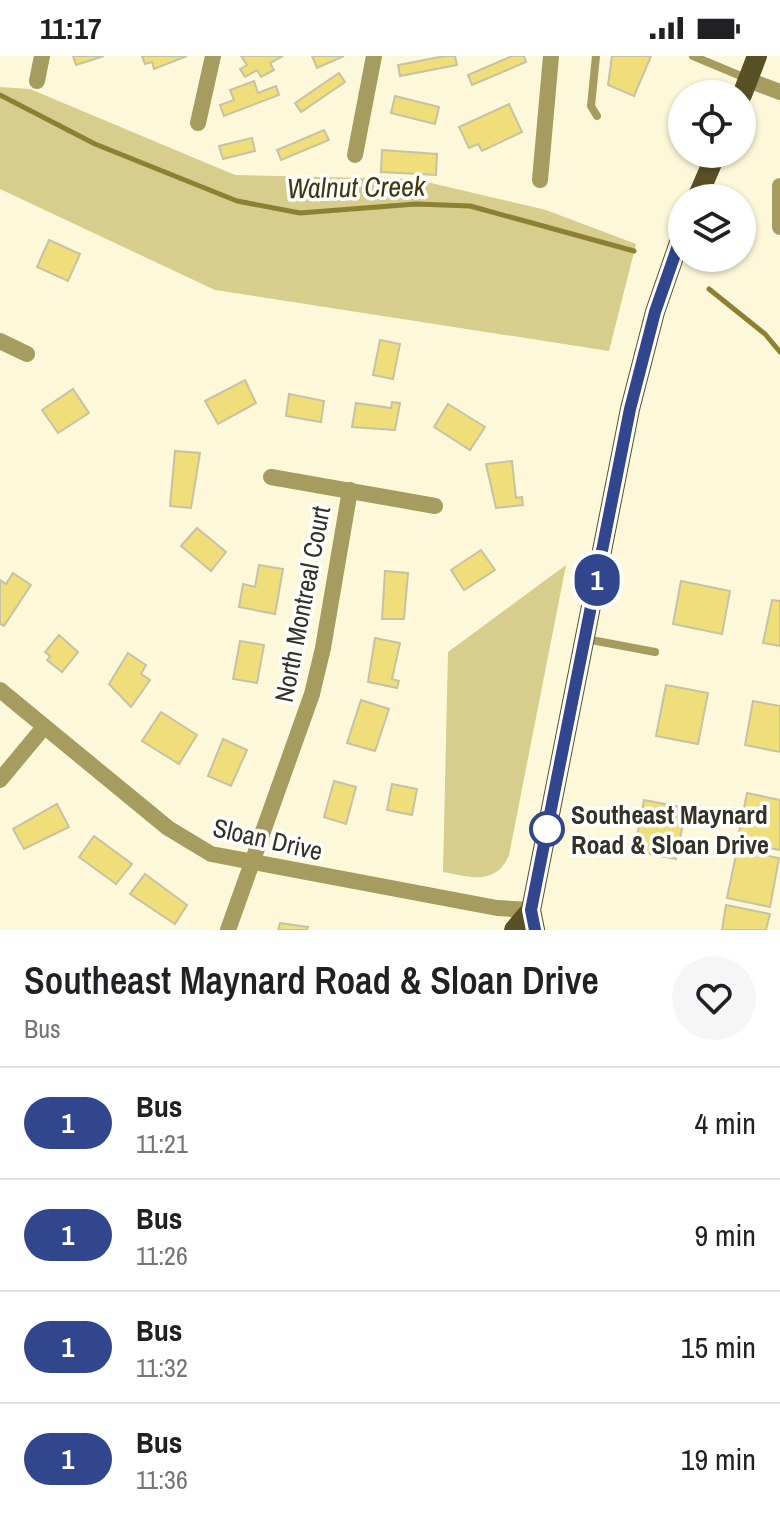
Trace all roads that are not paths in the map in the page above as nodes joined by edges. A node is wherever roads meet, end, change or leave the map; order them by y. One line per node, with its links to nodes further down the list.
1 (42, 56): 10 (street)
2 (213, 56): 14 (street)
3 (374, 56): 15 (street)
4 (551, 56): 16 (street)
5 (596, 56): 13 (lane)
6 (693, 56): 8 (lane)
7 (757, 56): 9 (main road)
8 (733, 80)
9 (748, 80)
10 (37, 81)
11 (756, 89): 12 (street)
12 (780, 92)
13 (597, 116)
14 (198, 123)
15 (355, 155)
16 (540, 180)
17 (780, 191): 18 (street)
18 (780, 227)
19 (669, 272): 25 (main road)
20 (0, 341): 21 (street)
21 (27, 354)
22 (271, 477): 23 (street)
23 (350, 490): 24 (street); 30 (street, North Montreal Court)
24 (435, 506)
25 (585, 639): 26 (lane); 31 (main road)
26 (655, 652)
27 (0, 690): 28 (street, Sloan Drive)
28 (44, 727): 29 (street); 30 (street, Sloan Drive)
29 (0, 780)
30 (254, 863): 31 (street, Sloan Drive); 32 (street, North Montreal Court)
31 (533, 920): 33 (main road)
32 (228, 930)
33 (514, 930)

